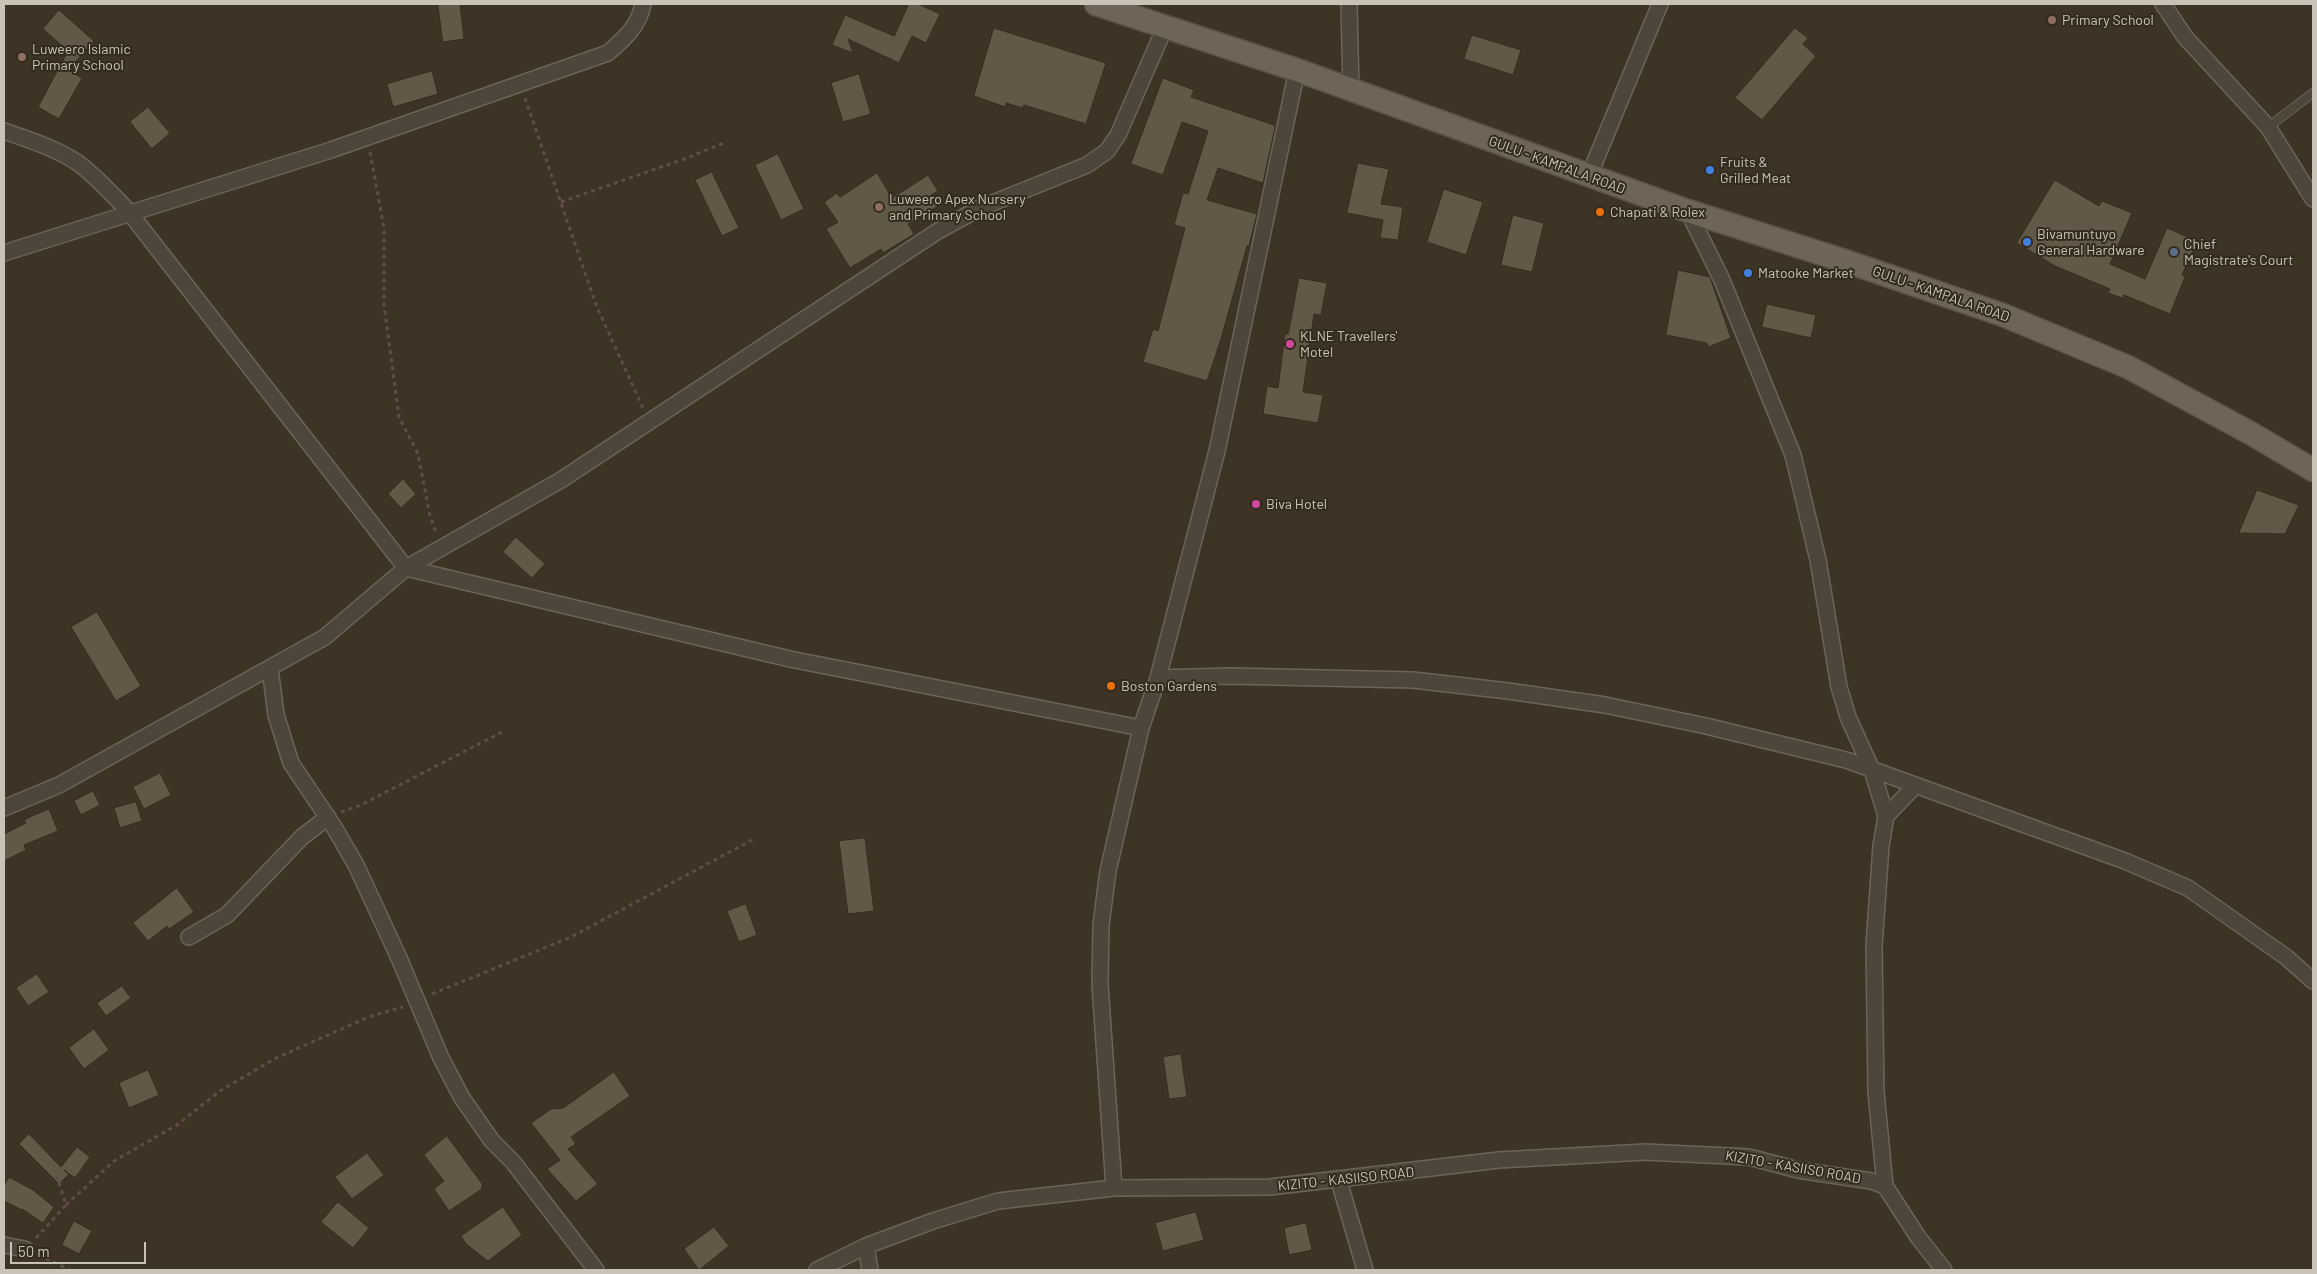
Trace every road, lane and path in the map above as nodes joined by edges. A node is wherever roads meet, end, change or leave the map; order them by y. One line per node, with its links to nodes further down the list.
1 (643, 4): 8 (street)
2 (1096, 4): 6 (main road, GULU - KAMPALA ROAD)
3 (1349, 4): 9 (street)
4 (1660, 4): 15 (street)
5 (2163, 4): 11 (street)
6 (1165, 27): 7 (main road, GULU - KAMPALA ROAD); 21 (street)
7 (1297, 70): 9 (main road, GULU - KAMPALA ROAD); 26 (street)
8 (520, 83): 13 (street); 17 (path)
9 (1351, 92): 15 (main road, GULU - KAMPALA ROAD)
10 (2313, 93): 11 (lane)
11 (2268, 127): 16 (street)
12 (4, 131): 19 (street)
13 (368, 137): 19 (street); 23 (path)
14 (726, 142): 17 (path)
15 (1589, 176): 18 (main road, GULU - KAMPALA ROAD)
16 (2313, 199)
17 (561, 202): 21 (path)
18 (1688, 211): 22 (main road, GULU - KAMPALA ROAD); 29 (street)
19 (129, 212): 20 (street); 24 (street)
20 (4, 253)
21 (649, 422): 23 (street)
22 (2313, 470)
23 (442, 548): 24 (street)
24 (406, 568): 25 (street); 27 (street)
25 (270, 668): 31 (street); 33 (street)
26 (1158, 678): 27 (street); 29 (street)
27 (1141, 728): 39 (street)
28 (502, 732): 33 (path)
29 (1872, 770): 30 (street); 32 (street)
30 (1915, 786): 32 (street); 35 (street)
31 (4, 808)
32 (1886, 816): 38 (street)
33 (328, 817): 34 (street); 44 (street)
34 (189, 937)
35 (2313, 981)
36 (55, 1170): 42 (path)
37 (1339, 1181): 38 (street, KIZITO - KASIISO ROAD); 39 (street, KIZITO - KASIISO ROAD); 47 (street)
38 (1885, 1186): 48 (street)
39 (1114, 1188): 41 (street, KIZITO - KASIISO ROAD)
40 (4, 1244): 42 (street)
41 (866, 1246): 45 (street, KIZITO - KASIISO ROAD); 46 (street)
42 (25, 1249): 43 (path)
43 (70, 1270)
44 (596, 1270)
45 (816, 1270)
46 (870, 1270)
47 (1365, 1270)
48 (1944, 1270)

